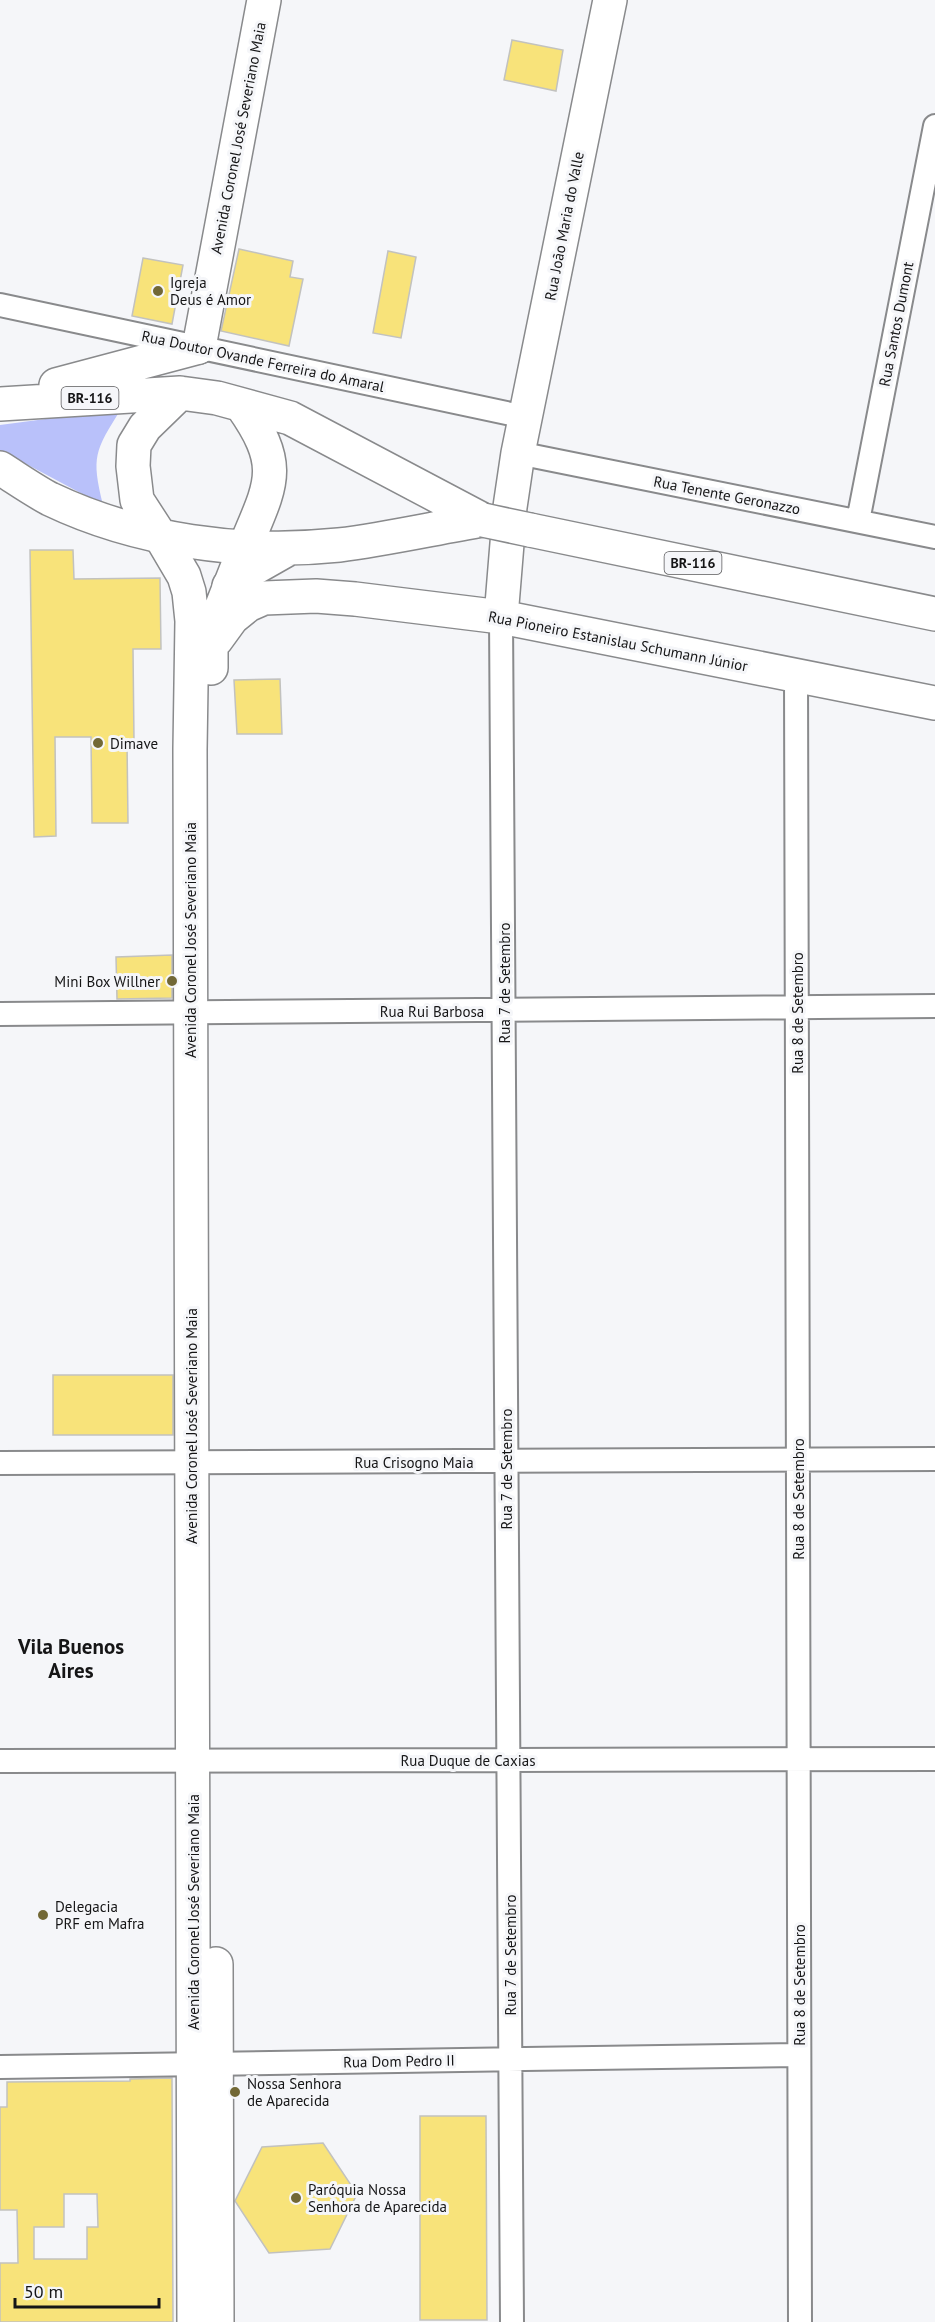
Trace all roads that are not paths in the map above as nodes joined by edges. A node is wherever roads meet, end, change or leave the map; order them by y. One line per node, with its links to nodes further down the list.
1 (264, 0): 5 (main road, Avenida Coronel José Severiano Maia)
2 (610, 0): 10 (main road, Rua João Maria do Valle)
3 (935, 126): 14 (street, Rua Santos Dumont)
4 (0, 305): 5 (street, Rua Doutor Ovande Ferreira do Amaral)
5 (199, 347): 7 (main road); 10 (street, Rua Doutor Ovande Ferreira do Amaral)
6 (180, 393): 8 (main road, BR-116); 9 (main road, BR-116); 15 (main road)
7 (0, 399)
8 (0, 404)
9 (242, 406): 13 (main road, BR-116); 17 (main road)
10 (525, 417): 11 (main road, Rua João Maria do Valle)
11 (518, 453): 14 (street, Rua Tenente Geronazzo); 21 (main road, Rua João Maria do Valle)
12 (0, 468): 15 (main road, BR-116)
13 (483, 520): 18 (main road, BR-116); 20 (main road, BR-116, bridge)
14 (858, 521): 16 (street, Rua Tenente Geronazzo)
15 (161, 537): 17 (main road, BR-116); 28 (main road, Avenida Coronel José Severiano Maia)
16 (935, 537)
17 (245, 547): 18 (main road, BR-116); 19 (main road, Avenida Coronel José Severiano Maia)
18 (290, 548): 19 (main road)
19 (229, 586): 22 (main road, Avenida Coronel José Severiano Maia)
20 (935, 614)
21 (501, 617): 22 (main road, Rua Pioneiro Estanislau Schumann Júnior); 23 (main road, Rua Pioneiro Estanislau Schumann Júnior); 27 (street, Rua 7 de Setembro)
22 (211, 645): 28 (main road, Avenida Coronel José Severiano Maia)
23 (795, 675): 24 (main road, Rua Pioneiro Estanislau Schumann Júnior); 26 (street, Rua 8 de Setembro)
24 (935, 704)
25 (935, 1006): 26 (street, Rua Rui Barbosa)
26 (796, 1007): 27 (street, Rua Rui Barbosa); 31 (street, Rua 8 de Setembro)
27 (504, 1010): 28 (street, Rua Rui Barbosa); 32 (street, Rua 7 de Setembro)
28 (201, 1012): 29 (street, Rua Rui Barbosa); 33 (main road, Avenida Coronel José Severiano Maia)
29 (0, 1014)
30 (935, 1459): 31 (street, Rua Crisogno Maia)
31 (798, 1460): 32 (street, Rua Crisogno Maia); 37 (street, Rua 8 de Setembro)
32 (506, 1461): 33 (street, Rua Crisogno Maia); 36 (street, Rua 7 de Setembro)
33 (202, 1462): 34 (street, Rua Crisogno Maia); 39 (main road, Avenida Coronel José Severiano Maia)
34 (0, 1463)
35 (935, 1759): 37 (street, Rua Duque de Caxias)
36 (508, 1760): 37 (street, Rua Duque de Caxias); 39 (street, Rua Duque de Caxias); 41 (street, Rua 7 de Setembro)
37 (798, 1760): 40 (street, Rua 8 de Setembro)
38 (0, 1761): 39 (street, Rua Duque de Caxias)
39 (204, 1761): 42 (main road, Avenida Coronel José Severiano Maia)
40 (799, 2055): 41 (street, Rua Dom Pedro II); 47 (street, Rua 8 de Setembro)
41 (510, 2059): 42 (street, Rua Dom Pedro II); 46 (street, Rua 7 de Setembro)
42 (205, 2064): 43 (street, Rua Dom Pedro II); 44 (main road, Avenida Coronel José Severiano Maia); 45 (main road, Avenida Coronel José Severiano Maia)
43 (0, 2067)
44 (194, 2322)
45 (217, 2322)
46 (512, 2322)
47 (800, 2322)

